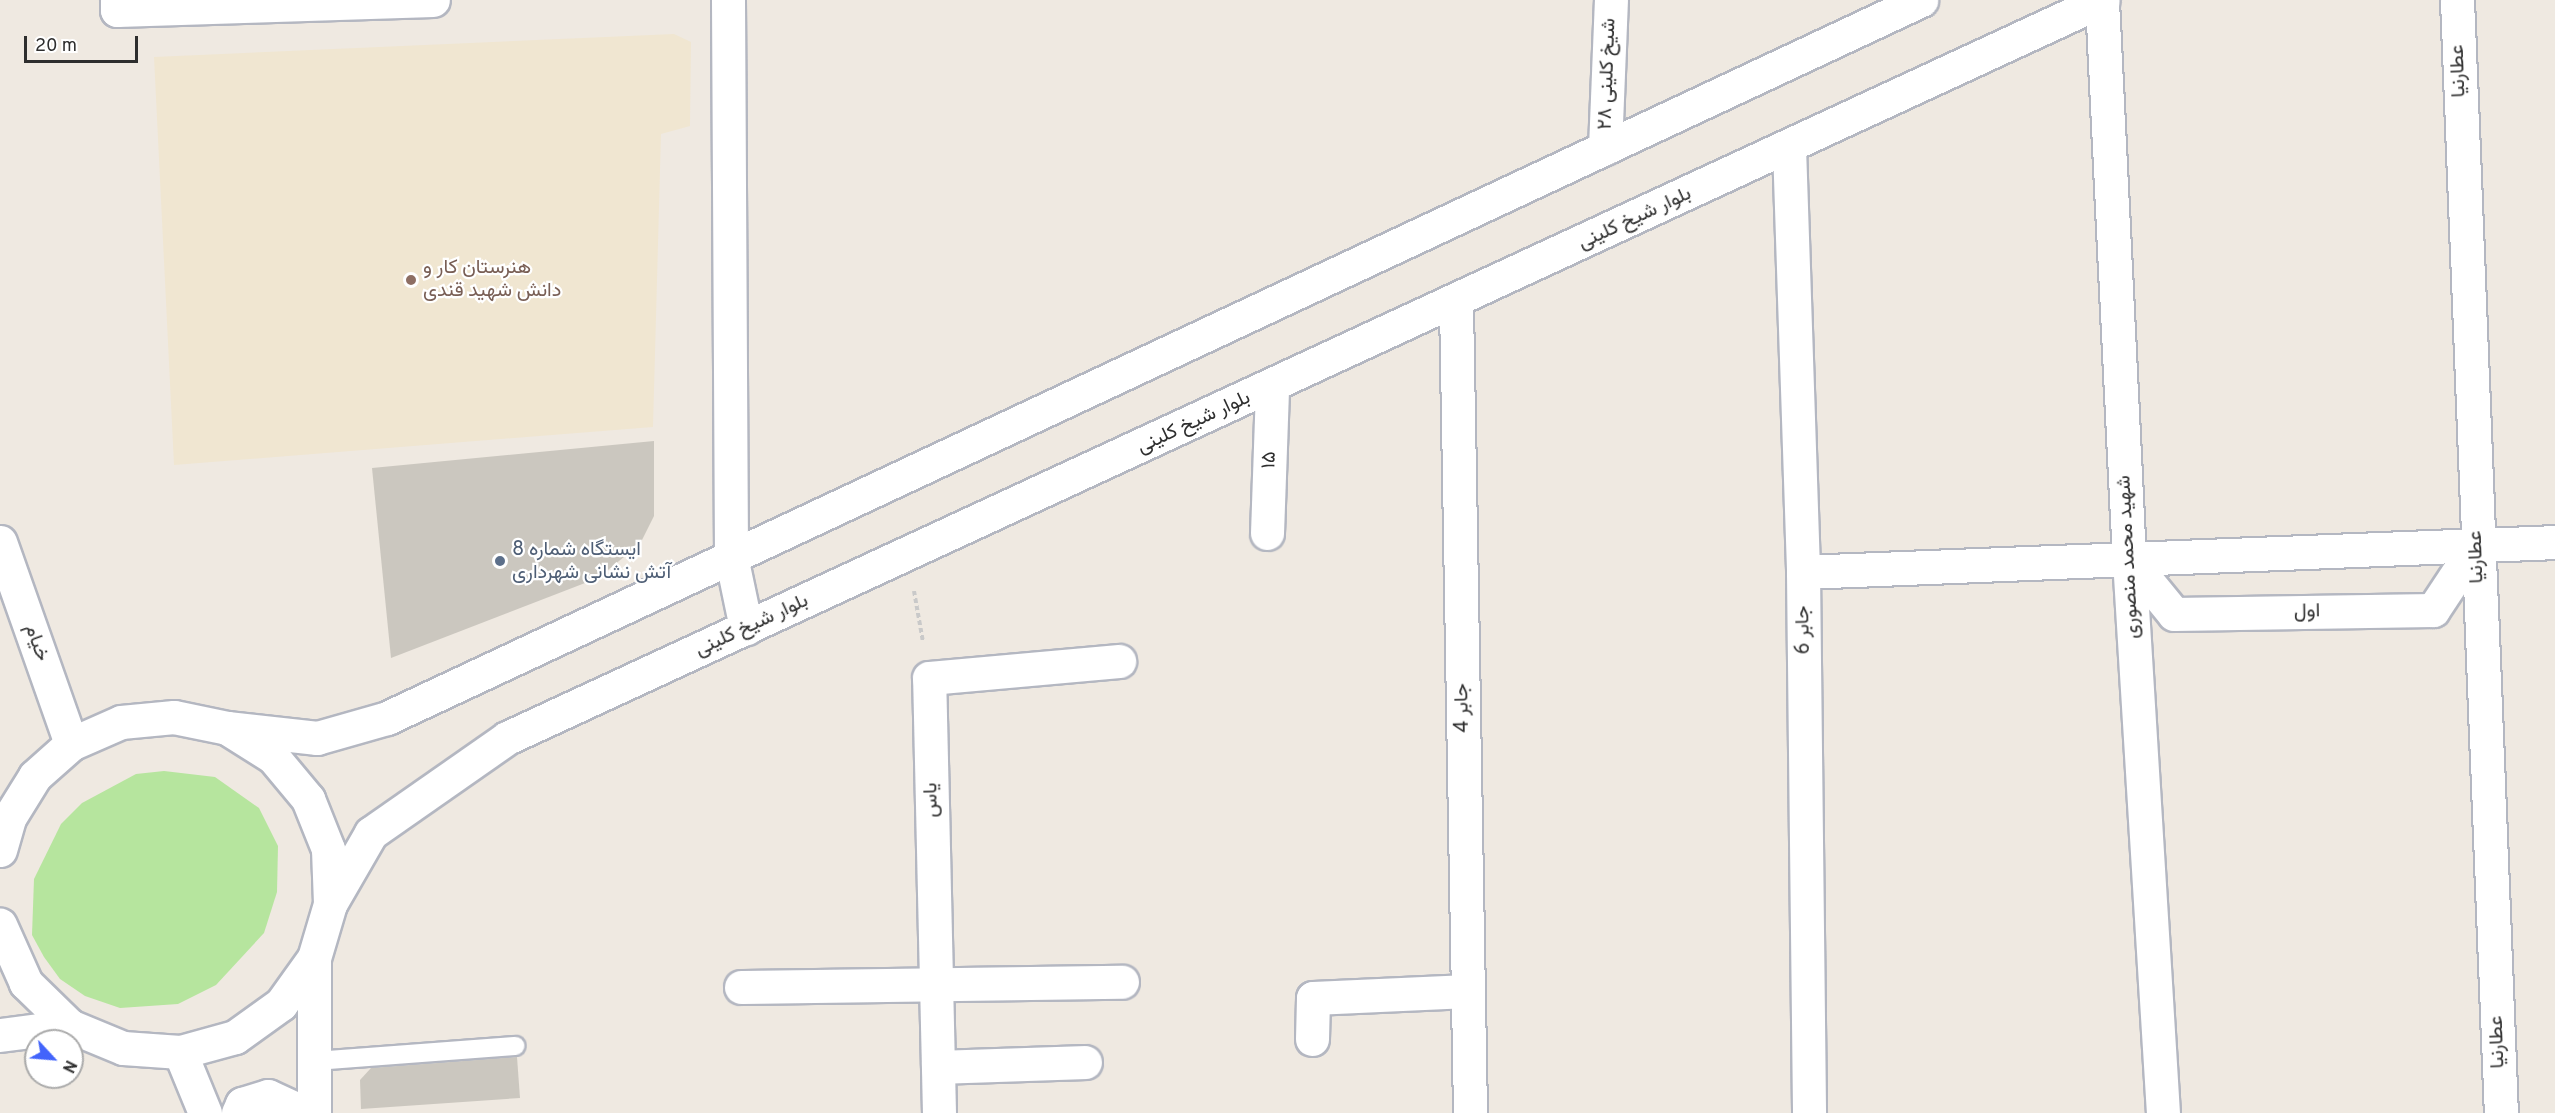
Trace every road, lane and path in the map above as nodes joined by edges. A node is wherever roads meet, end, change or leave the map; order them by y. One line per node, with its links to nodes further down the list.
1 (117, 0): 2 (street)
2 (433, 0)
3 (728, 0): 17 (street)
4 (1611, 0): 9 (street, شیخ کلینی ۲۸)
5 (1921, 0): 9 (street)
6 (2103, 0): 8 (street, بلوار شیخ کلینی); 18 (street, شهید محمد منصوری)
7 (2457, 0): 15 (street, عطارنیا)
8 (1789, 147): 10 (street, بلوار شیخ کلینی); 19 (street, جابر 6)
9 (1605, 148): 17 (street)
10 (1456, 303): 11 (street, بلوار شیخ کلینی); 33 (street, جابر 4)
11 (1272, 387): 12 (street, ۱۵); 16 (street, بلوار شیخ کلینی)
12 (1267, 533)
13 (0, 542): 24 (street, خیام)
14 (2555, 542): 15 (street)
15 (2476, 544): 18 (street); 18 (street, اول); 50 (street, عطارنیا)
16 (907, 555): 20 (street, بلوار شیخ کلینی); 22 (path)
17 (730, 556): 20 (street); 23 (street)
18 (2129, 559): 19 (street); 49 (street, شهید محمد منصوری)
19 (1803, 572): 48 (street, جابر 6)
20 (746, 628): 27 (street, بلوار شیخ کلینی)
21 (1119, 661): 22 (street)
22 (929, 678): 31 (street, یاس)
23 (227, 728): 24 (street); 27 (street)
24 (71, 744): 25 (street)
25 (5, 821): 26 (street)
26 (0, 850)
27 (330, 904): 29 (street)
28 (0, 925): 34 (street)
29 (314, 958): 38 (street); 39 (street)
30 (1122, 982): 31 (street)
31 (936, 986): 32 (street); 41 (street, یاس)
32 (741, 987)
33 (1468, 991): 36 (street); 47 (street, جابر 4)
34 (70, 1026): 35 (street); 38 (street)
35 (0, 1035)
36 (1312, 1039)
37 (515, 1046): 39 (lane)
38 (180, 1052): 42 (street)
39 (314, 1061): 45 (street)
40 (1085, 1062): 41 (street)
41 (938, 1067): 46 (street, یاس)
42 (205, 1113)
43 (238, 1113): 44 (street)
44 (305, 1113)
45 (314, 1113)
46 (939, 1113)
47 (1470, 1113)
48 (1809, 1113)
49 (2163, 1113)
50 (2501, 1113)

